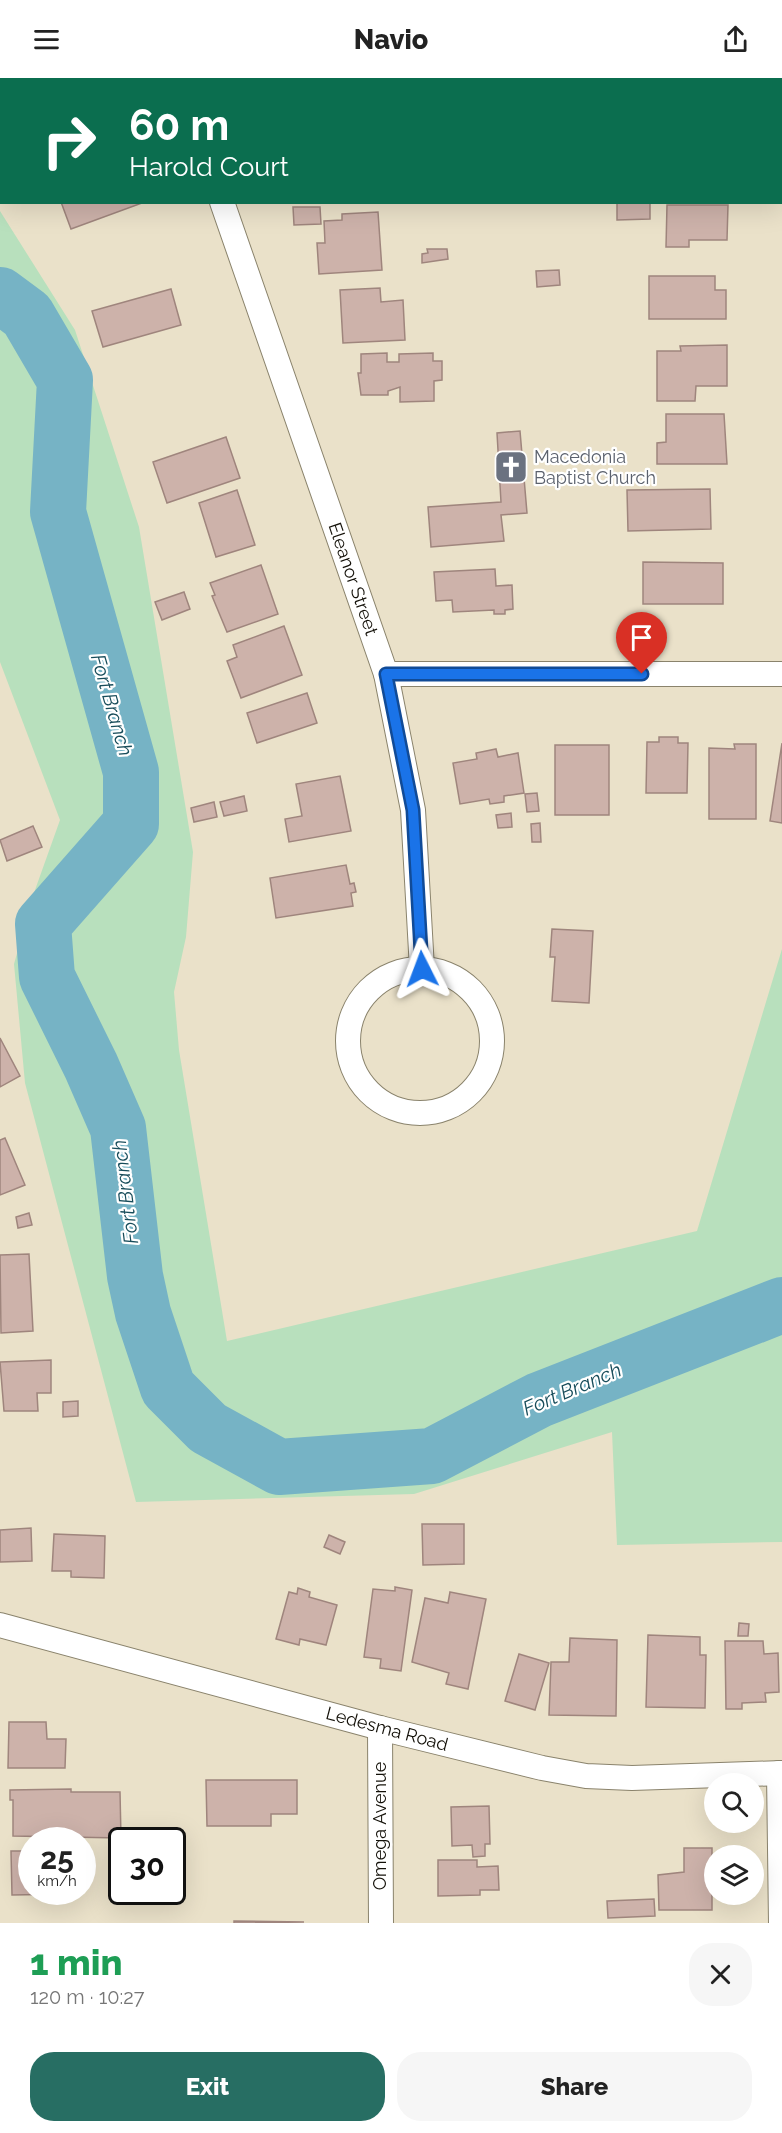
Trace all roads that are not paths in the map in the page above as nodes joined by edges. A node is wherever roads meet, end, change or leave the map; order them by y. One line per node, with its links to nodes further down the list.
1 (223, 204): 2 (street, Eleanor Street)
2 (386, 674): 3 (street); 4 (street, Eleanor Street)
3 (782, 674)
4 (422, 969): 4 (street)
5 (0, 1625): 6 (street, Ledesma Road)
6 (380, 1728): 7 (street, Ledesma Road); 8 (street, Omega Avenue)
7 (781, 1773): 9 (street)
8 (381, 1923)
9 (781, 1923)

